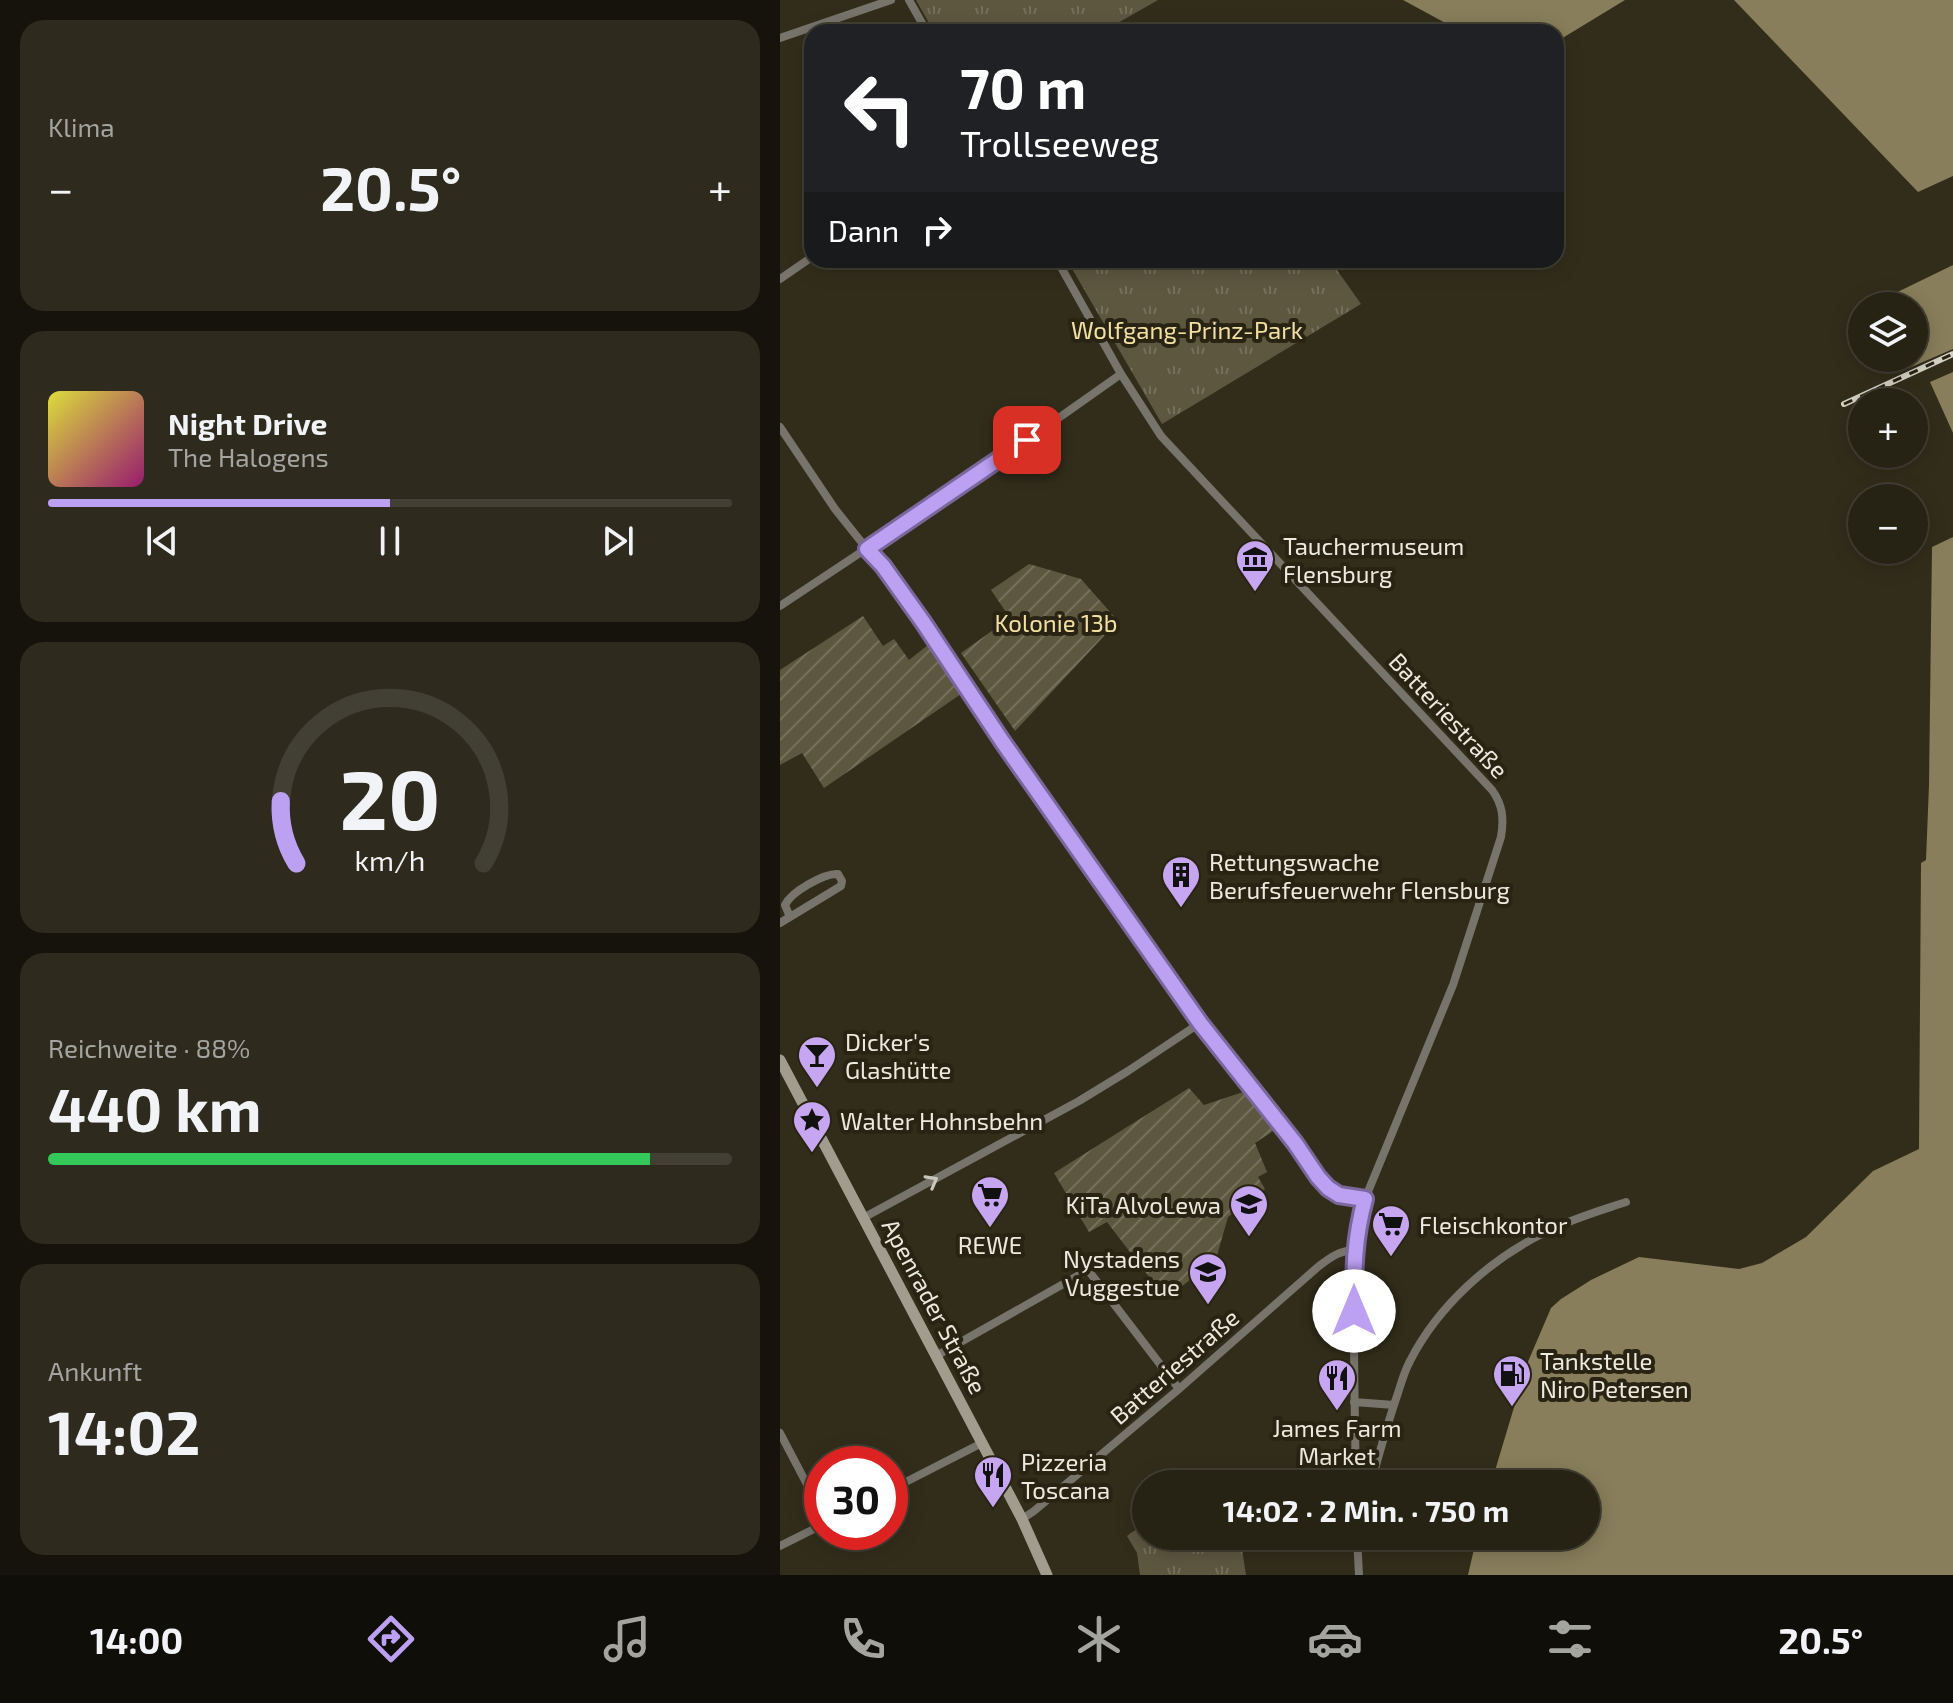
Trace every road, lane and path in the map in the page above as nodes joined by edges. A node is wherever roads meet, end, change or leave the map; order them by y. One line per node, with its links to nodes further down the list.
1 (891, 0): 3 (street)
2 (909, 0): 4 (street)
3 (821, 24)
4 (922, 24)
5 (804, 30): 6 (street)
6 (780, 38)
7 (804, 262): 9 (street)
8 (1061, 268): 10 (street)
9 (780, 279)
10 (1121, 374): 12 (street); 18 (street, Batteriestraße)
11 (780, 427): 12 (street)
12 (867, 549): 13 (street); 16 (street)
13 (780, 606)
14 (790, 917): 14 (street); 15 (street)
15 (780, 923)
16 (1200, 1023): 18 (street); 20 (street, one-way to 16)
17 (780, 1060): 20 (main road, Apenrader Straße)
18 (1365, 1199): 21 (street)
19 (1626, 1202): 25 (street)
20 (863, 1218): 22 (main road, Apenrader Straße)
21 (1354, 1250): 23 (street, Batteriestraße); 24 (street)
22 (936, 1356): 23 (street); 27 (main road, Apenrader Straße)
23 (1179, 1389): 32 (street, Batteriestraße)
24 (1354, 1402): 25 (street); 28 (street)
25 (1394, 1405): 29 (street)
26 (780, 1433): 30 (street)
27 (982, 1443): 31 (street); 32 (main road, Apenrader Straße)
28 (1356, 1470)
29 (1375, 1470)
30 (804, 1479)
31 (908, 1481)
32 (1022, 1519): 36 (main road, Apenrader Straße)
33 (804, 1534): 34 (street)
34 (780, 1546)
35 (1358, 1550): 37 (street)
36 (1047, 1575)
37 (1359, 1575)

